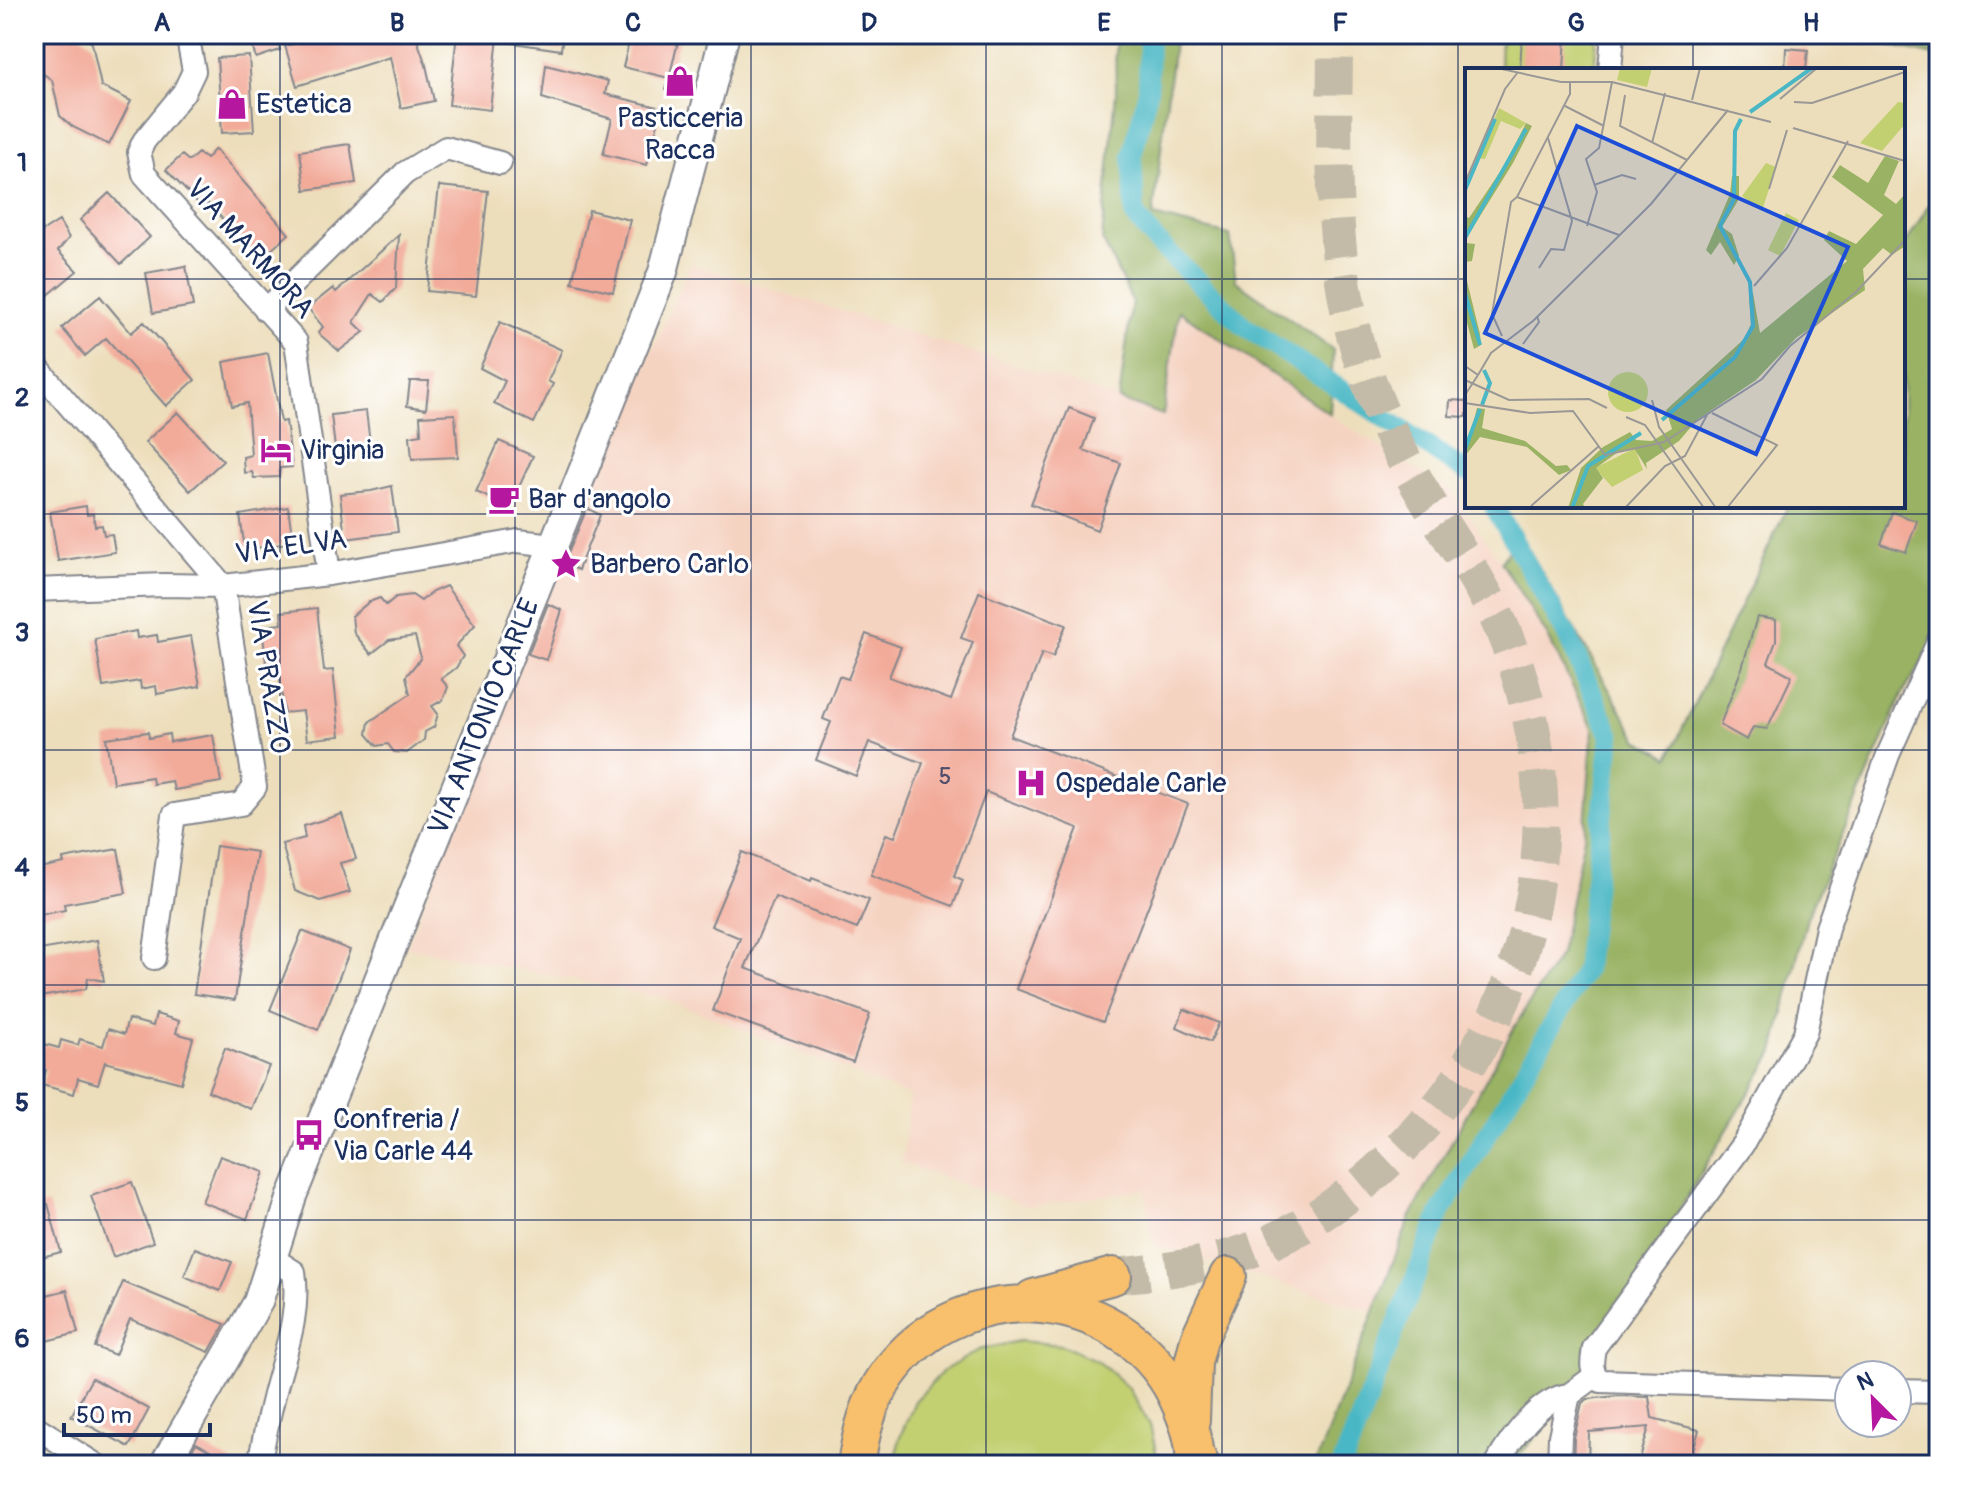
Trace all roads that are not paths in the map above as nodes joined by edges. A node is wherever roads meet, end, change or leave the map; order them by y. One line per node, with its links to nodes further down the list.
1 (187, 34): 6 (street, VIA MARMORA)
2 (725, 34): 8 (street, VIA ANTONIO CARLE)
3 (1613, 34): 4 (street)
4 (1610, 68)
5 (500, 163): 6 (street)
6 (266, 310): 9 (street, VIA MARMORA)
7 (34, 364): 10 (street, VIA PRAZZO)
8 (553, 545): 9 (street, VIA ELVA); 14 (street, VIA ANTONIO CARLE)
9 (329, 574): 10 (street, VIA ELVA)
10 (223, 586): 11 (street, VIA ELVA); 13 (street, VIA PRAZZO)
11 (34, 590)
12 (1939, 640): 18 (street)
13 (154, 958)
14 (272, 1258): 26 (street, VIA ANTONIO CARLE); 27 (street)
15 (1113, 1276): 17 (main road)
16 (1228, 1276): 24 (main road)
17 (1012, 1303): 24 (main road); 28 (main road)
18 (1595, 1376): 19 (street); 22 (street)
19 (1833, 1389)
20 (1913, 1391): 21 (street)
21 (1939, 1392)
22 (1569, 1395): 29 (street); 30 (street)
23 (34, 1426): 25 (street)
24 (1195, 1454)
25 (96, 1465)
26 (164, 1465)
27 (259, 1465)
28 (856, 1465)
29 (1496, 1465)
30 (1559, 1465)

